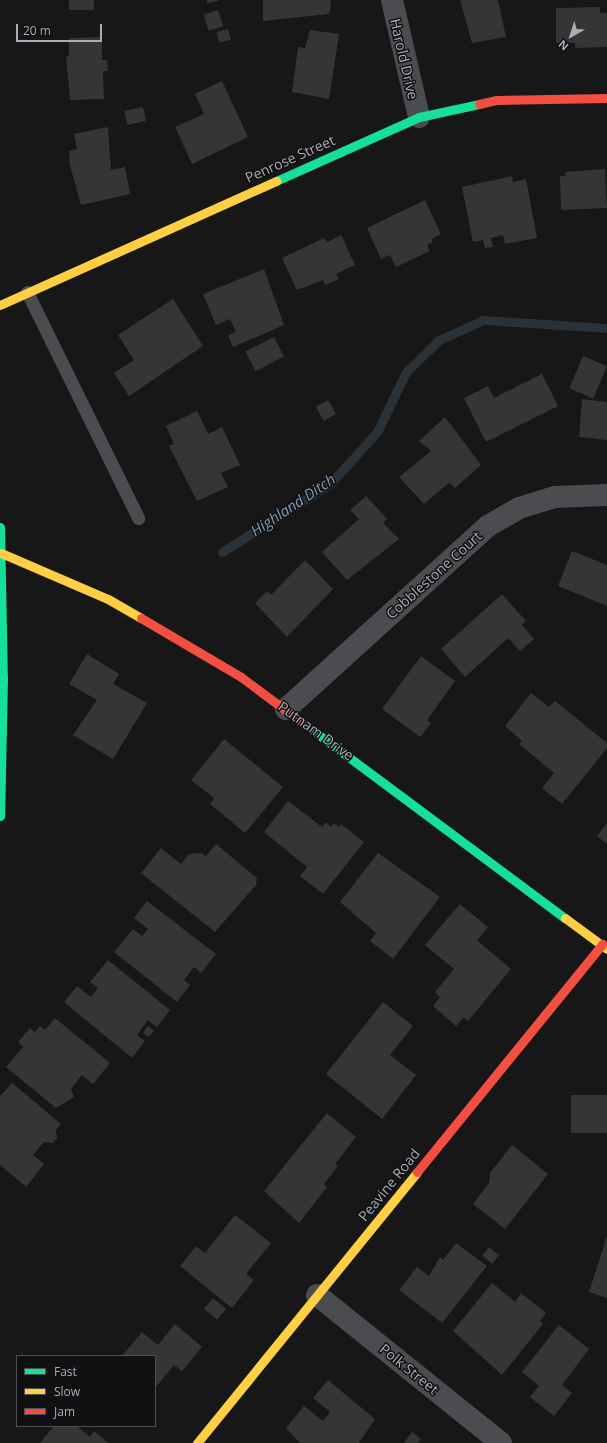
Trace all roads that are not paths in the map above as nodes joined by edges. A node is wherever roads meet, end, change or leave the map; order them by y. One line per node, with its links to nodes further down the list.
1 (392, 0): 3 (street, Harold Drive)
2 (607, 98): 3 (street, Penrose Street)
3 (419, 117): 4 (street, Penrose Street)
4 (27, 292): 5 (street, Penrose Street); 7 (lane)
5 (0, 305)
6 (607, 495): 10 (street, Cobblestone Court)
7 (138, 518)
8 (0, 527): 9 (street)
9 (0, 553): 10 (street, Putnam Drive); 11 (street)
10 (286, 709): 12 (street, Putnam Drive)
11 (0, 816)
12 (604, 947): 13 (street, Peavine Road)
13 (317, 1295): 14 (street, Peavine Road); 15 (street, Polk Street)
14 (198, 1443)
15 (501, 1443)

